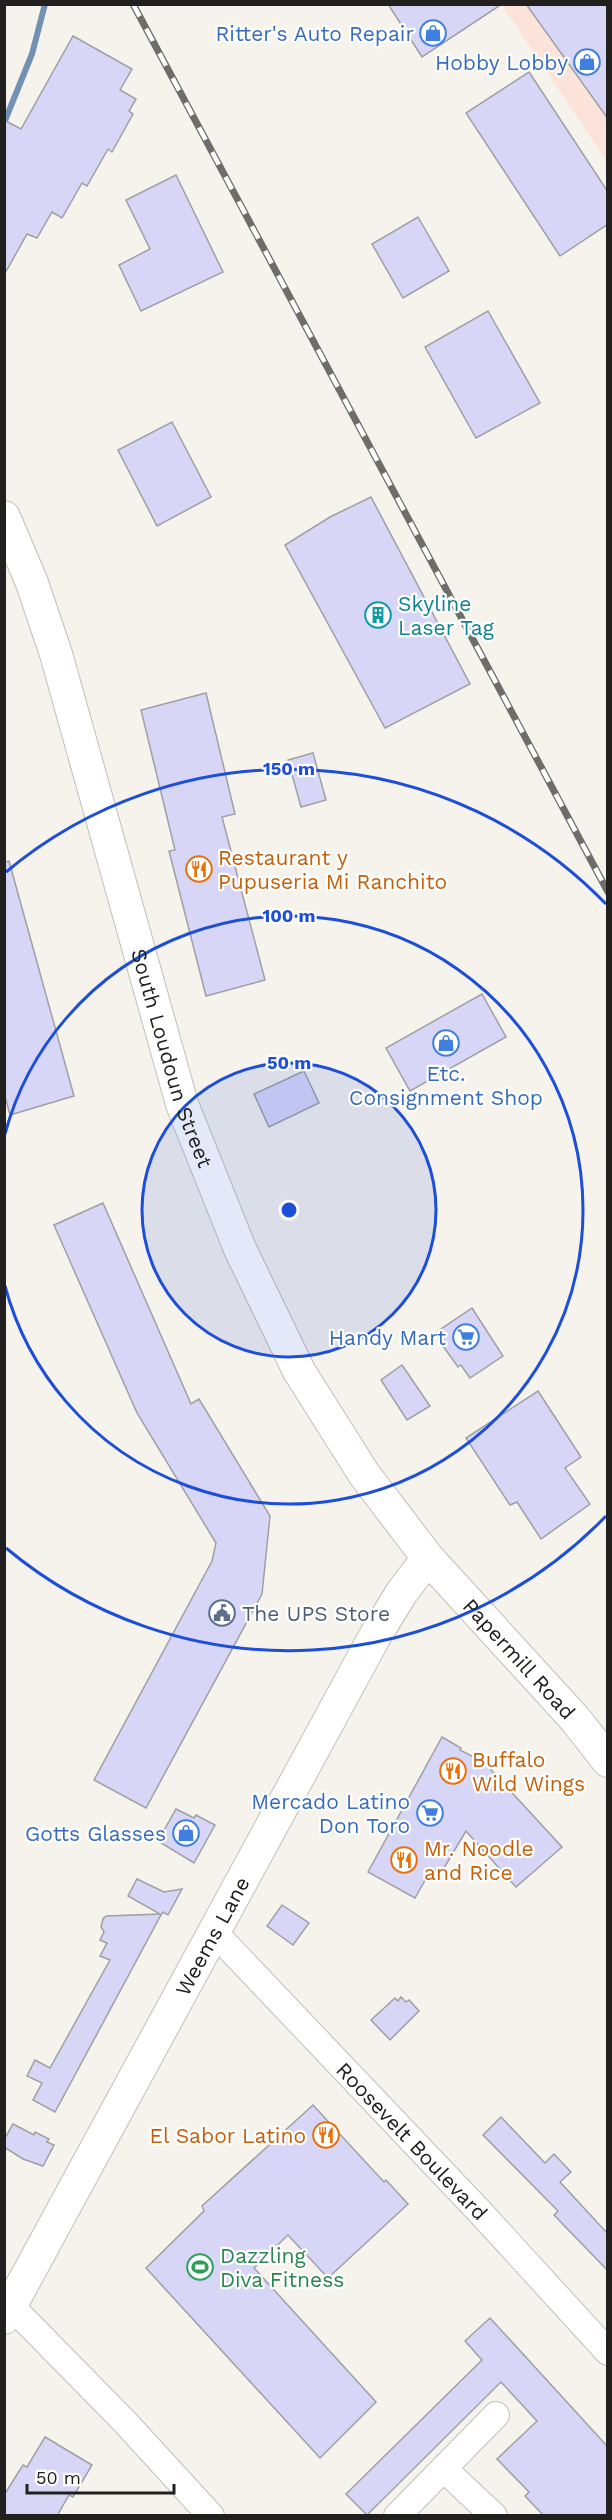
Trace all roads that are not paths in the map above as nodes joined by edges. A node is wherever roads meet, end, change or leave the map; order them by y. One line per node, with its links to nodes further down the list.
1 (4, 518): 2 (main road, South Loudoun Street)
2 (428, 1558): 3 (main road, Papermill Road); 4 (main road, Weems Lane)
3 (608, 1761)
4 (214, 1932): 5 (main road, Weems Lane); 6 (street, Roosevelt Boulevard)
5 (8, 2312): 9 (street)
6 (608, 2352)
7 (496, 2415): 8 (street)
8 (444, 2469): 10 (street); 11 (street)
9 (211, 2516)
10 (396, 2516)
11 (494, 2516)

